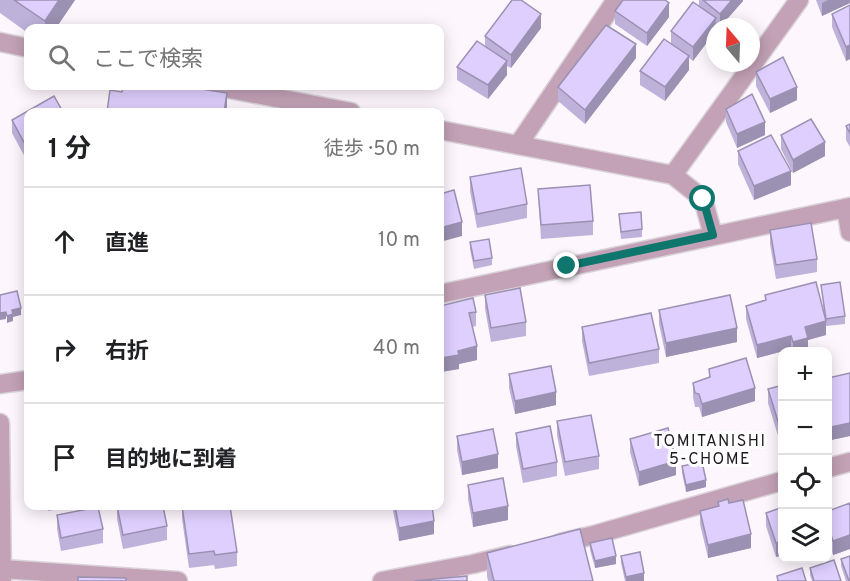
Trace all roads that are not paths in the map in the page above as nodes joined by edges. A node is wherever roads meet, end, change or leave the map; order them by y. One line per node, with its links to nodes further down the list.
1 (616, 0): 8 (street)
2 (799, 0): 9 (street)
3 (0, 42): 4 (street)
4 (24, 47)
5 (235, 90): 6 (street)
6 (330, 108)
7 (444, 131): 8 (street)
8 (518, 145): 9 (street)
9 (673, 175): 12 (street)
10 (848, 207): 11 (street); 12 (street)
11 (850, 232)
12 (713, 235): 13 (street)
13 (444, 293)
14 (24, 381): 15 (street)
15 (0, 384)
16 (0, 423): 20 (street)
17 (850, 462): 18 (street)
18 (832, 467)
19 (778, 482): 22 (street)
20 (2, 575): 21 (street)
21 (178, 581)
22 (382, 581)

